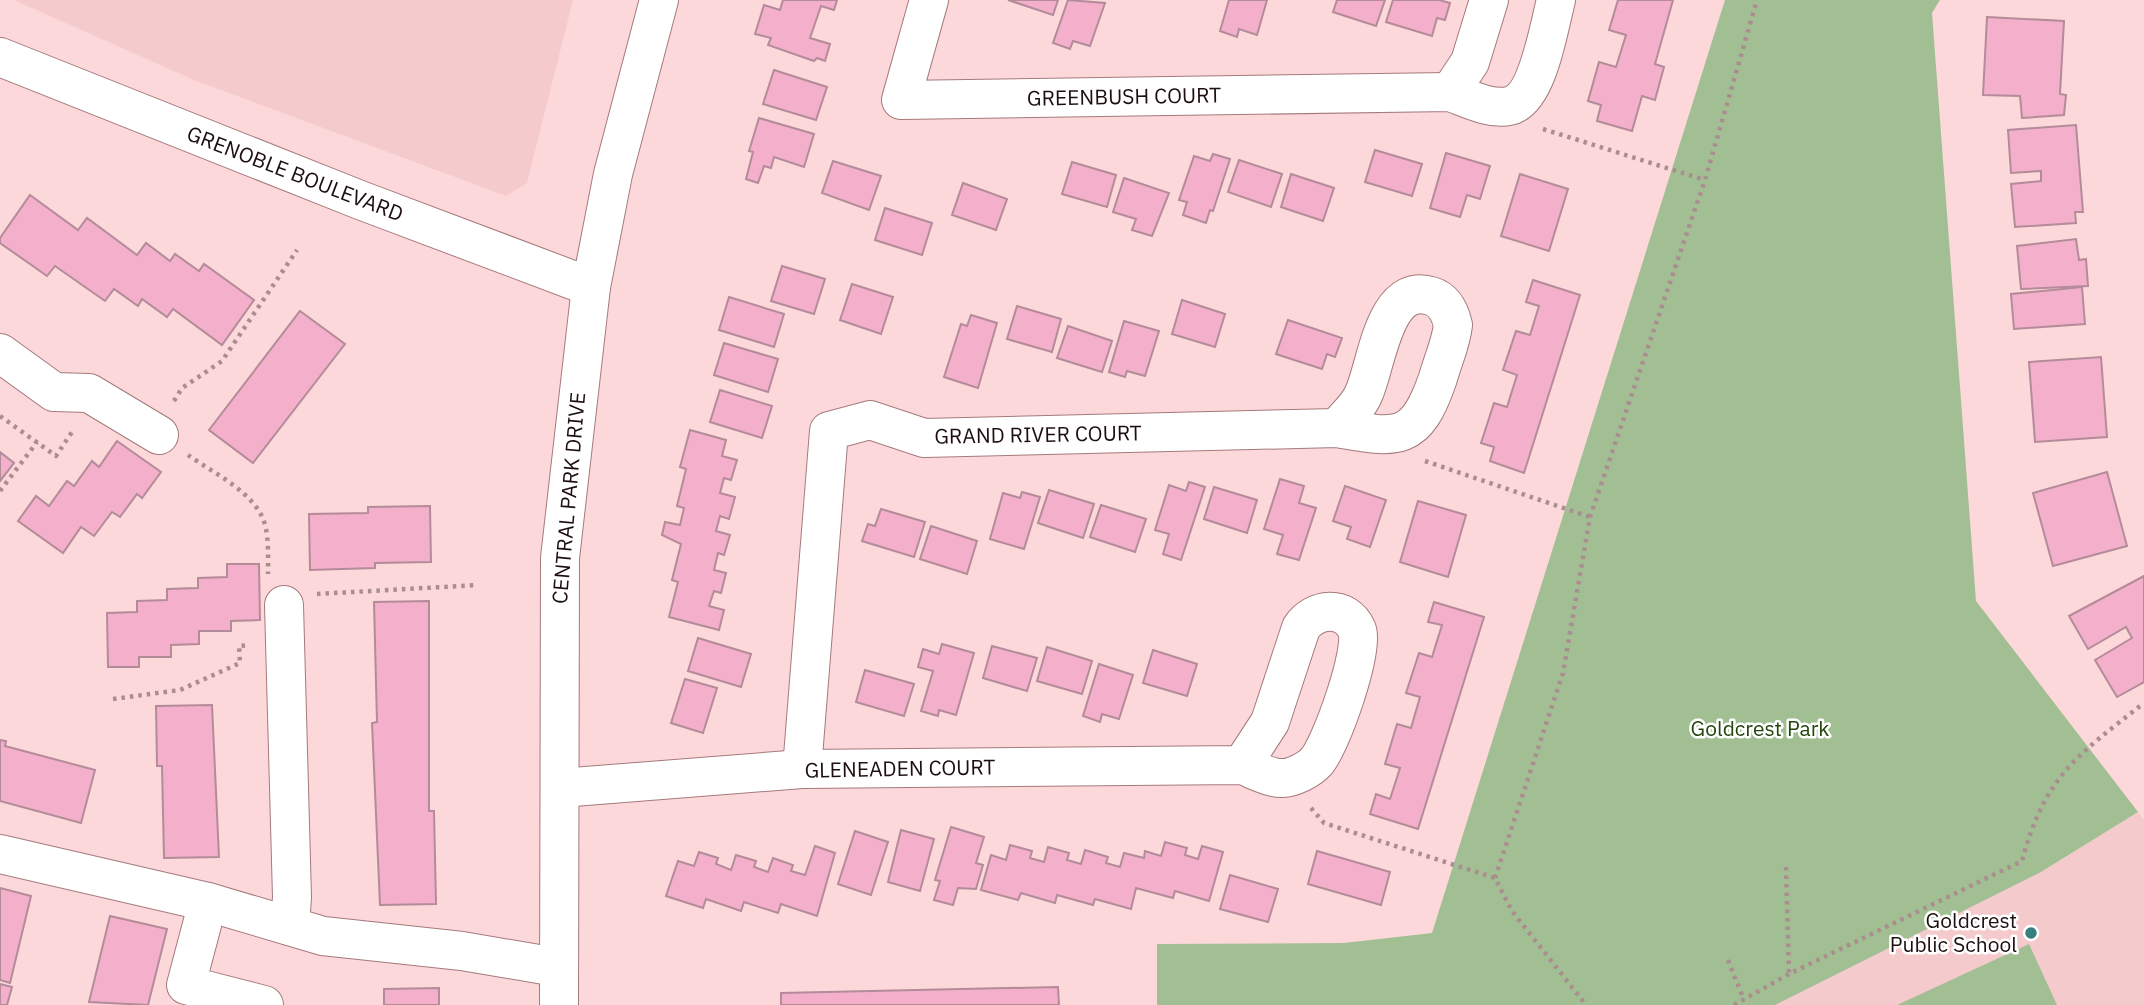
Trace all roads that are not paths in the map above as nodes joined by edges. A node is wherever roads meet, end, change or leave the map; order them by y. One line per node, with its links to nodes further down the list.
1 (659, 0): 7 (street, CENTRAL PARK DRIVE)
2 (929, 0): 6 (street, GREENBUSH COURT)
3 (1489, 0): 6 (street)
4 (1556, 0): 6 (street, GREENBUSH COURT)
5 (0, 57): 7 (street, GRENOBLE BOULEVARD)
6 (1450, 92)
7 (591, 287): 14 (street, CENTRAL PARK DRIVE)
8 (0, 352): 10 (street)
9 (1338, 428): 9 (street, GRAND RIVER COURT); 13 (street, GRAND RIVER COURT)
10 (157, 433)
11 (284, 605): 17 (street)
12 (1242, 765): 12 (street, GLENEADEN COURT); 13 (street, GLENEADEN COURT)
13 (802, 769): 14 (street, GLENEADEN COURT)
14 (560, 788): 18 (street, CENTRAL PARK DRIVE)
15 (0, 854): 16 (street)
16 (208, 902): 17 (street); 19 (street)
17 (290, 926): 18 (street)
18 (556, 967): 20 (street, CENTRAL PARK DRIVE)
19 (264, 1005)
20 (559, 1005)

